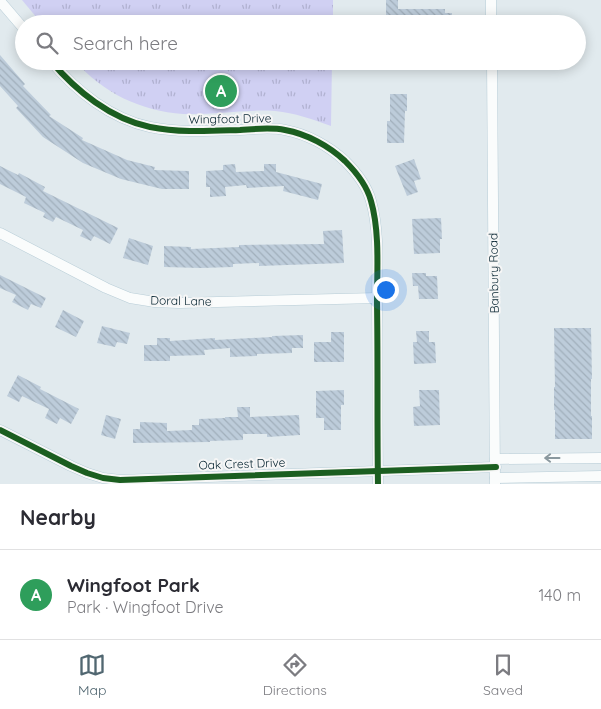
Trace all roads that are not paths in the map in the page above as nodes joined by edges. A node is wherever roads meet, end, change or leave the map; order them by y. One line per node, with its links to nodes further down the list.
1 (491, 0): 3 (street)
2 (0, 1): 4 (street)
3 (492, 15)
4 (15, 18)
5 (58, 70): 8 (street, Wingfoot Drive)
6 (492, 70): 12 (street, Banbury Road)
7 (0, 233): 8 (street, Doral Lane)
8 (377, 298): 11 (street, Wingfoot Drive)
9 (0, 430): 11 (street, Oak Crest Drive)
10 (601, 458): 12 (street, one-way to 12)
11 (378, 471): 12 (street, Oak Crest Drive); 14 (street, Wingfoot Drive)
12 (495, 472): 13 (street)
13 (601, 476)
14 (378, 484)

